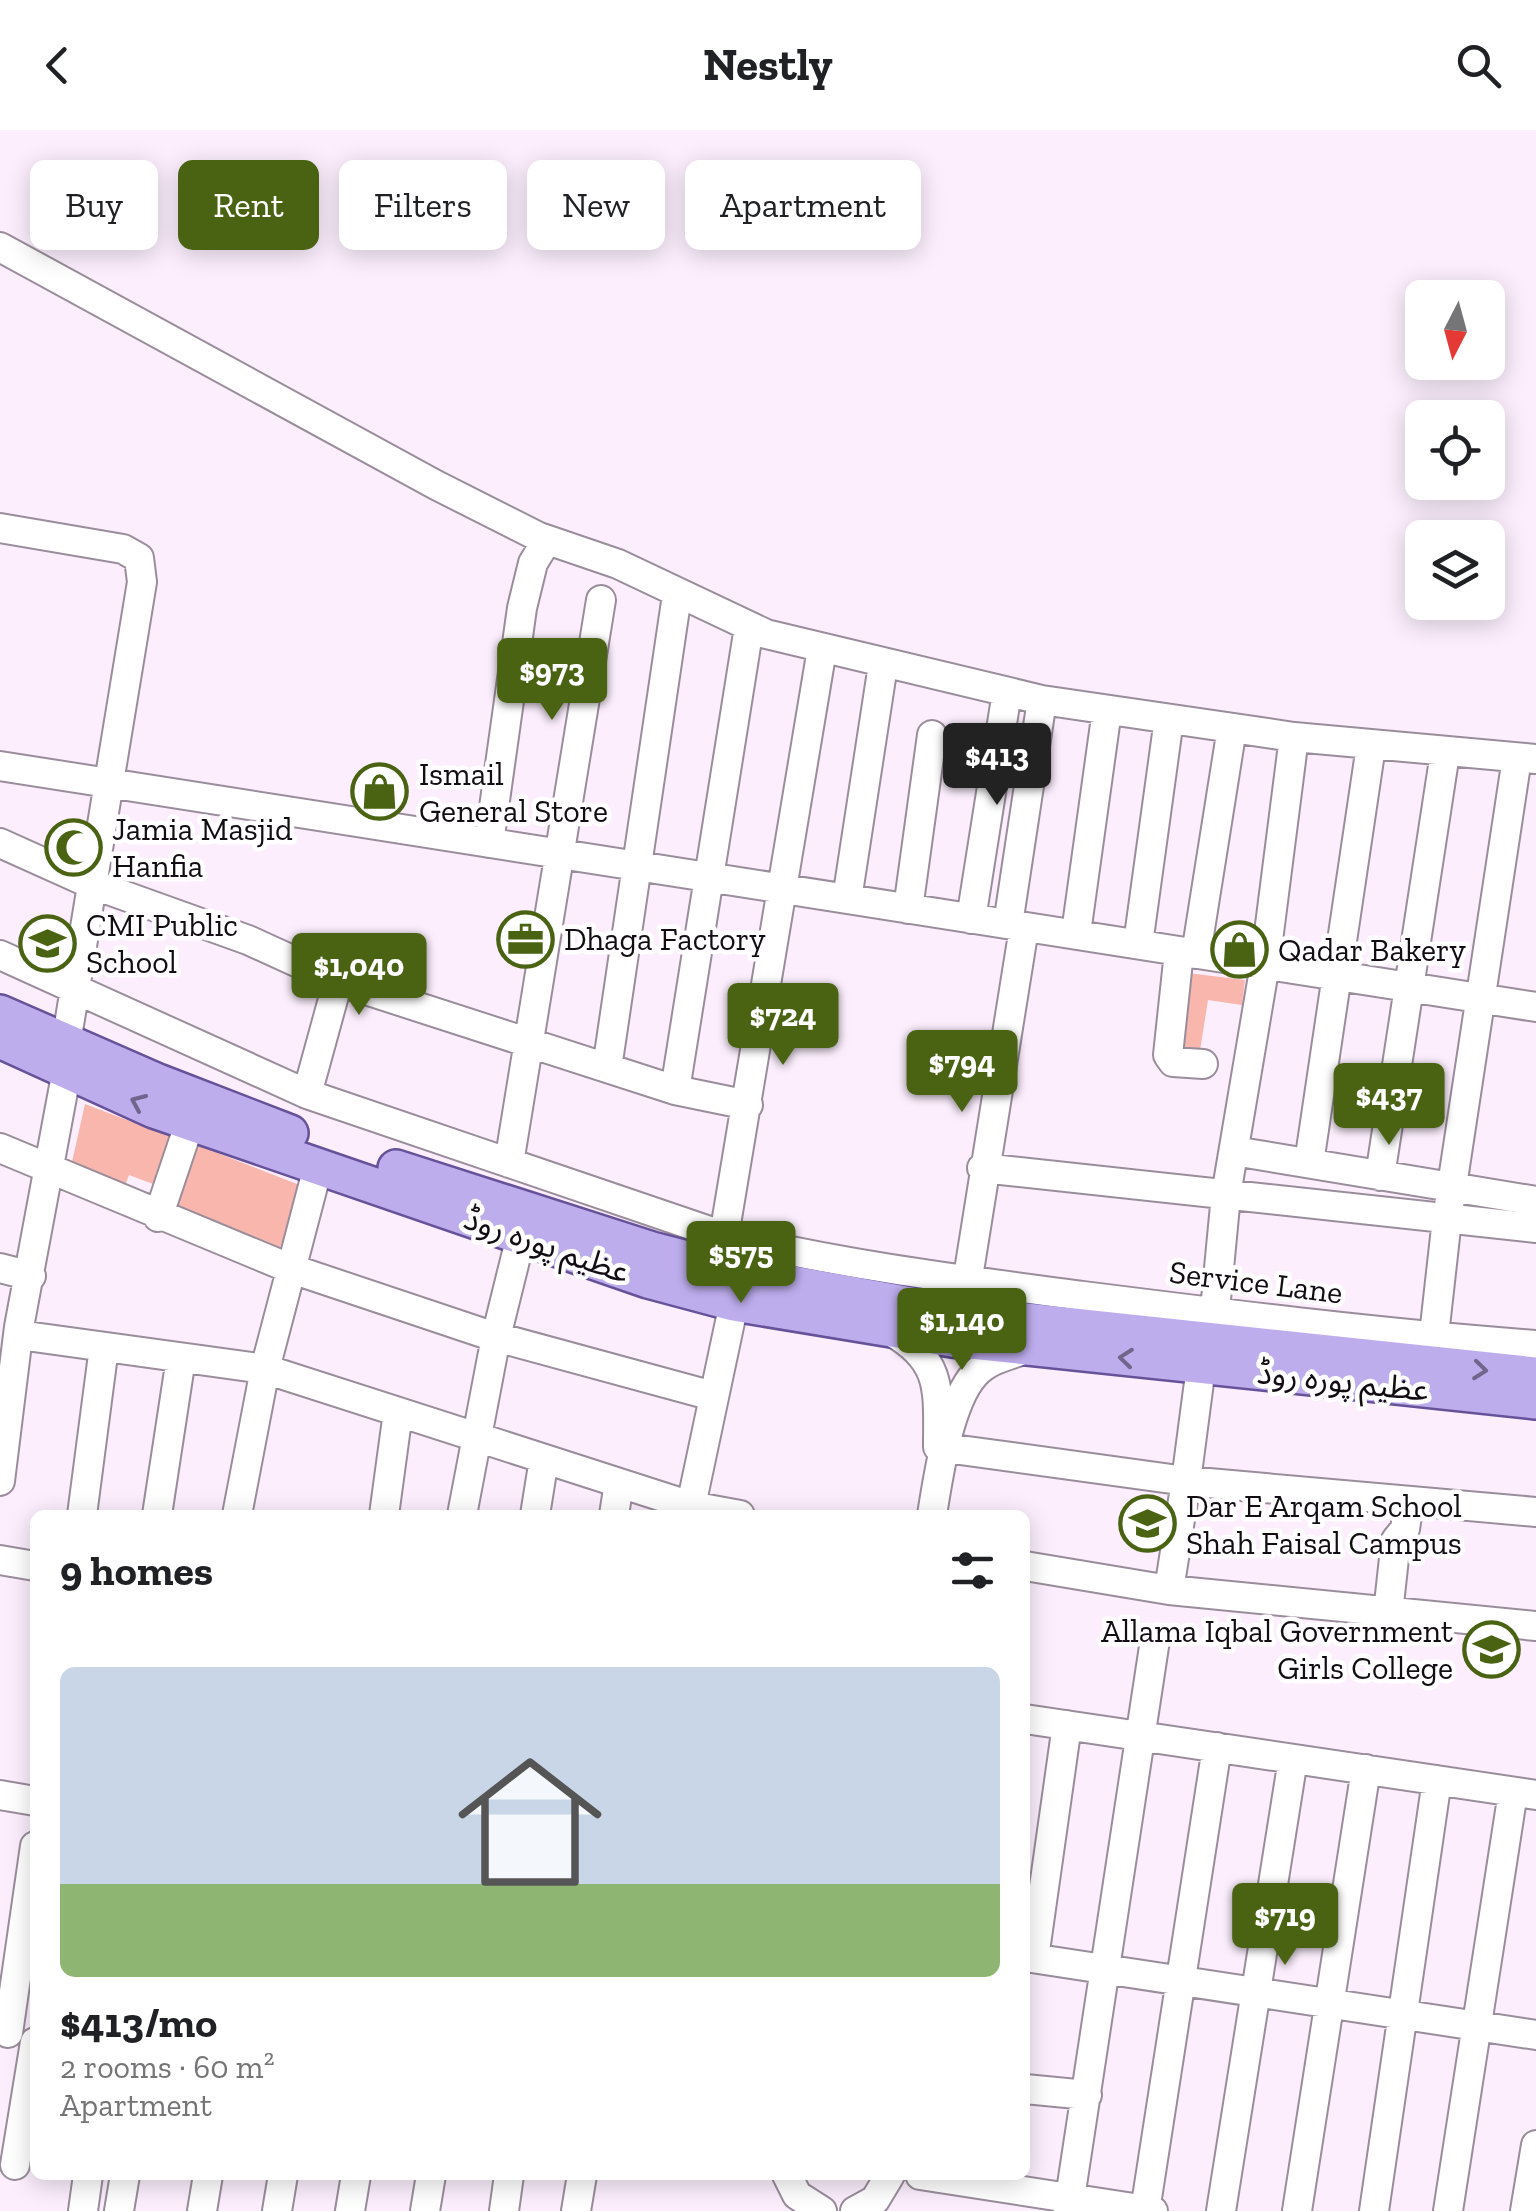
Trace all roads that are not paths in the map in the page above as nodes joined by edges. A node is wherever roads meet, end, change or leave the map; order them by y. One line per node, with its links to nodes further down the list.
1 (0, 247): 3 (street)
2 (0, 528): 20 (street)
3 (547, 540): 4 (street); 22 (street)
4 (677, 595): 6 (street); 24 (street)
5 (601, 600): 23 (street)
6 (749, 627): 7 (street); 25 (street)
7 (822, 649): 8 (street); 27 (street)
8 (883, 665): 9 (street); 28 (street)
9 (1006, 692): 10 (street); 30 (street)
10 (1042, 700): 11 (street); 31 (street)
11 (1107, 710): 12 (street); 32 (street)
12 (1169, 719): 13 (street); 33 (street)
13 (1232, 728): 15 (street); 34 (street)
14 (932, 736): 29 (street)
15 (1294, 737): 16 (street); 36 (street)
16 (1371, 746): 17 (street); 37 (street)
17 (1445, 752): 18 (street); 39 (street)
18 (1527, 759): 41 (street)
19 (0, 766): 20 (street)
20 (106, 783): 22 (street); 26 (street)
21 (0, 843): 26 (street)
22 (489, 843): 23 (street)
23 (561, 854): 24 (street); 45 (street)
24 (637, 866): 25 (street); 48 (street)
25 (710, 876): 27 (street); 49 (street)
26 (89, 883): 38 (street); 40 (street)
27 (782, 889): 28 (street); 51 (street)
28 (847, 899): 29 (street)
29 (908, 909): 30 (street)
30 (970, 919): 31 (street)
31 (1016, 926): 32 (street); 58 (street)
32 (1076, 933): 33 (street)
33 (1138, 944): 34 (street)
34 (1188, 953): 36 (street); 47 (street)
35 (0, 955): 40 (street)
36 (1265, 964): 37 (street); 54 (street)
37 (1336, 975): 39 (street); 55 (street)
38 (338, 982): 45 (street); 50 (street)
39 (1409, 987): 41 (street); 60 (street)
40 (72, 988): 46 (street); 50 (street)
41 (1483, 999): 42 (street); 61 (street)
42 (1536, 1007)
43 (0, 1013): 46 (main road, عظیم پورہ روڈ)
44 (0, 1040): 46 (main road, عظیم پورہ روڈ)
45 (528, 1042): 48 (street); 56 (street)
46 (66, 1056): 52 (main road, عظیم پورہ روڈ, one-way to 46); 59 (street); 71 (main road, عظیم پورہ روڈ)
47 (1203, 1064)
48 (607, 1068): 49 (street)
49 (675, 1090): 51 (street)
50 (307, 1094): 56 (street)
51 (748, 1106): 67 (street)
52 (190, 1122): 57 (main road, عظیم پورہ روڈ); 64 (street)
53 (0, 1148): 59 (street)
54 (1234, 1151): 55 (street); 62 (street)
55 (1310, 1162): 60 (street)
56 (509, 1163): 67 (street)
57 (318, 1167): 66 (main road, عظیم پورہ روڈ); 69 (street)
58 (982, 1168): 62 (street); 71 (street)
59 (51, 1169): 64 (street); 70 (street)
60 (1380, 1176): 61 (street)
61 (1454, 1190): 63 (street); 65 (street)
62 (1226, 1195): 65 (street); 78 (street)
63 (1535, 1201): 65 (street)
64 (158, 1218): 69 (street)
65 (1447, 1219): 80 (street)
66 (521, 1236): 72 (main road, عظیم پورہ روڈ); 75 (street)
67 (724, 1236): 71 (street)
68 (0, 1268): 70 (street)
69 (289, 1268): 75 (street); 82 (street)
70 (31, 1276): 73 (street)
71 (965, 1297): 78 (main road, عظیم پورہ روڈ)
72 (734, 1303): 74 (main road, عظیم پورہ روڈ); 84 (street)
73 (13, 1329): 77 (street); 90 (street)
74 (886, 1329): 79 (main road, عظیم پورہ روڈ); 88 (street)
75 (496, 1337): 84 (street); 87 (street)
76 (1536, 1345): 80 (street)
77 (104, 1347): 81 (street); 94 (street)
78 (1218, 1347): 79 (main road, عظیم پورہ روڈ, one-way to 79); 80 (main road, عظیم پورہ روڈ); 85 (main road, عظیم پورہ روڈ); 91 (street)
79 (1030, 1348): 88 (street)
80 (1432, 1351): 83 (main road, عظیم پورہ روڈ, one-way to 83)
81 (182, 1358): 82 (street); 95 (street)
82 (264, 1369): 86 (street); 96 (street)
83 (1536, 1375)
84 (713, 1396): 101 (street)
85 (1536, 1402)
86 (398, 1412): 87 (street); 97 (street)
87 (475, 1436): 89 (street); 98 (street)
88 (941, 1455): 91 (street); 102 (street)
89 (544, 1458): 92 (street); 99 (street)
90 (0, 1481)
91 (1186, 1482): 93 (street); 107 (street)
92 (619, 1483): 100 (street); 101 (street)
93 (1408, 1502): 103 (street); 108 (street)
94 (83, 1510)
95 (158, 1510)
96 (238, 1510)
97 (385, 1510)
98 (463, 1510)
99 (535, 1510)
100 (615, 1510)
101 (690, 1510)
102 (933, 1510)
103 (1536, 1512)
104 (0, 1560): 105 (street)
105 (30, 1565)
106 (1030, 1567): 107 (street)
107 (1168, 1590): 108 (street)
108 (1388, 1613): 109 (street)
109 (1536, 1626)
110 (1155, 1640): 113 (street)
111 (1030, 1720): 112 (street)
112 (1068, 1725): 113 (street); 122 (street)
113 (1142, 1736): 114 (street); 123 (street)
114 (1217, 1747): 115 (street); 124 (street)
115 (1292, 1759): 116 (street); 125 (street)
116 (1366, 1770): 117 (street); 126 (street)
117 (1437, 1780): 118 (street); 127 (street)
118 (1524, 1793): 128 (street)
119 (0, 1795): 120 (street)
120 (30, 1800)
121 (30, 1905): 130 (street)
122 (1030, 1958): 123 (street)
123 (1107, 1970): 124 (street); 132 (street)
124 (1183, 1981): 125 (street); 148 (street)
125 (1255, 1992): 126 (street); 159 (street)
126 (1328, 2003): 127 (street); 160 (street)
127 (1401, 2015): 128 (street); 161 (street)
128 (1477, 2026): 129 (street); 162 (street)
129 (1536, 2035)
130 (19, 2036): 134 (street)
131 (1030, 2089): 132 (street)
132 (1086, 2095): 146 (street)
133 (1536, 2144): 163 (street)
134 (15, 2165)
135 (87, 2180): 149 (street)
136 (124, 2180): 150 (street)
137 (207, 2180): 151 (street)
138 (282, 2180): 152 (street)
139 (355, 2180): 153 (street)
140 (429, 2180): 154 (street)
141 (508, 2180): 155 (street)
142 (581, 2180): 156 (street)
143 (887, 2180): 147 (street)
144 (945, 2180): 146 (street)
145 (795, 2194): 157 (street)
146 (1069, 2205): 148 (street)
147 (858, 2210)
148 (1145, 2210): 158 (street)
149 (83, 2211)
150 (119, 2211)
151 (202, 2211)
152 (277, 2211)
153 (350, 2211)
154 (425, 2211)
155 (504, 2211)
156 (576, 2211)
157 (822, 2211)
158 (1153, 2211)
159 (1220, 2211)
160 (1297, 2211)
161 (1374, 2211)
162 (1448, 2211)
163 (1525, 2211)

